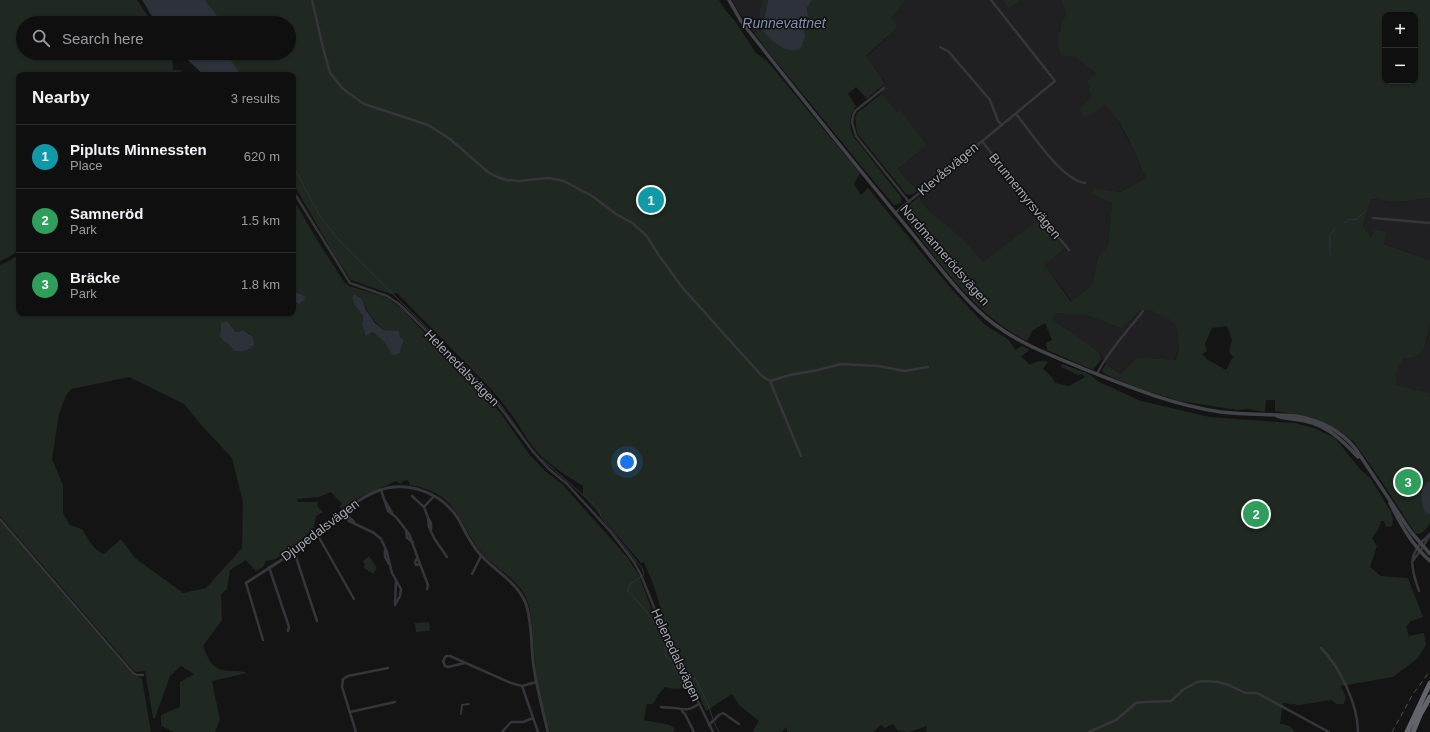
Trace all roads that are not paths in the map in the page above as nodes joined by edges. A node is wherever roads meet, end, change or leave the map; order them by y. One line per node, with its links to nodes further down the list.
1 (312, 0): 19 (street)
2 (729, 0): 12 (main road, Nordmannerödsvägen)
3 (991, 0): 6 (street, Klevåsvägen)
4 (940, 47): 7 (street)
5 (884, 88): 11 (street)
6 (1016, 114): 7 (street, Klevåsvägen); 9 (street)
7 (1002, 125): 8 (street, Klevåsvägen)
8 (982, 141): 11 (street, Klevåsvägen); 15 (street, Brunnemyrsvägen)
9 (1085, 183)
10 (296, 196): 64 (street, Helenedalsvägen)
11 (909, 202): 12 (street, Klevåsvägen)
12 (896, 213): 18 (main road, Nordmannerödsvägen)
13 (1373, 218): 14 (street)
14 (1430, 224)
15 (1069, 250)
16 (1143, 311): 18 (street)
17 (928, 367): 19 (street)
18 (1097, 374): 24 (main road, Nordmannerödsvägen)
19 (770, 381): 20 (street)
20 (800, 456)
21 (381, 490): 23 (street, Djupedalsvägen); 26 (street, Djupedalsvägen); 44 (street)
22 (412, 496): 25 (street)
23 (434, 496): 25 (street); 36 (street, Djupedalsvägen)
24 (1387, 496): 30 (main road, Nordmannerödsvägen); 32 (main road, Nordmannerödsvägen)
25 (424, 507): 37 (street)
26 (343, 512): 28 (street, Djupedalsvägen); 42 (street)
27 (0, 519): 55 (street)
28 (317, 534): 33 (street, Djupedalsvägen); 48 (street)
29 (1430, 534): 30 (street); 31 (street)
30 (1420, 544): 31 (main road, Nordmannerödsvägen); 32 (street)
31 (1423, 547): 34 (street); 35 (main road, Nordmannerödsvägen)
32 (1417, 548): 34 (main road, Nordmannerödsvägen); 39 (street)
33 (294, 551): 40 (street, Djupedalsvägen); 49 (street)
34 (1420, 551): 38 (main road, Nordmannerödsvägen); 39 (street)
35 (1430, 554)
36 (481, 556): 41 (street); 56 (street, Djupedalsvägen)
37 (447, 557)
38 (1430, 561)
39 (1412, 563): 47 (street)
40 (269, 567): 43 (street, Djupedalsvägen); 50 (street)
41 (472, 574)
42 (395, 580): 45 (street); 46 (street)
43 (246, 583): 51 (street)
44 (427, 589)
45 (396, 591): 46 (street); 46 (street)
46 (401, 591)
47 (1419, 591)
48 (354, 599)
49 (317, 621)
50 (288, 631)
51 (263, 640)
52 (1322, 648): 80 (street)
53 (465, 663): 53 (street); 58 (street)
54 (388, 668): 67 (street)
55 (142, 675)
56 (536, 682): 58 (street); 75 (street, Djupedalsvägen)
57 (1430, 683): 61 (highway)
58 (522, 686): 69 (street)
59 (1430, 687): 61 (highway)
60 (1430, 697): 82 (highway)
61 (1421, 701): 81 (highway)
62 (395, 702): 67 (street)
63 (469, 704): 68 (street)
64 (699, 704): 66 (street); 71 (street, Helenedalsvägen)
65 (661, 708): 66 (street)
66 (682, 710): 76 (street)
67 (350, 712): 72 (street)
68 (461, 714)
69 (532, 718): 73 (street); 74 (street)
70 (739, 724): 71 (street)
71 (709, 725): 77 (street, Helenedalsvägen)
72 (356, 732)
73 (502, 732)
74 (538, 732)
75 (548, 732)
76 (694, 732)
77 (713, 732)
78 (1089, 732): 79 (street)
79 (1330, 732)
80 (1358, 732)
81 (1407, 732)
82 (1413, 732)

